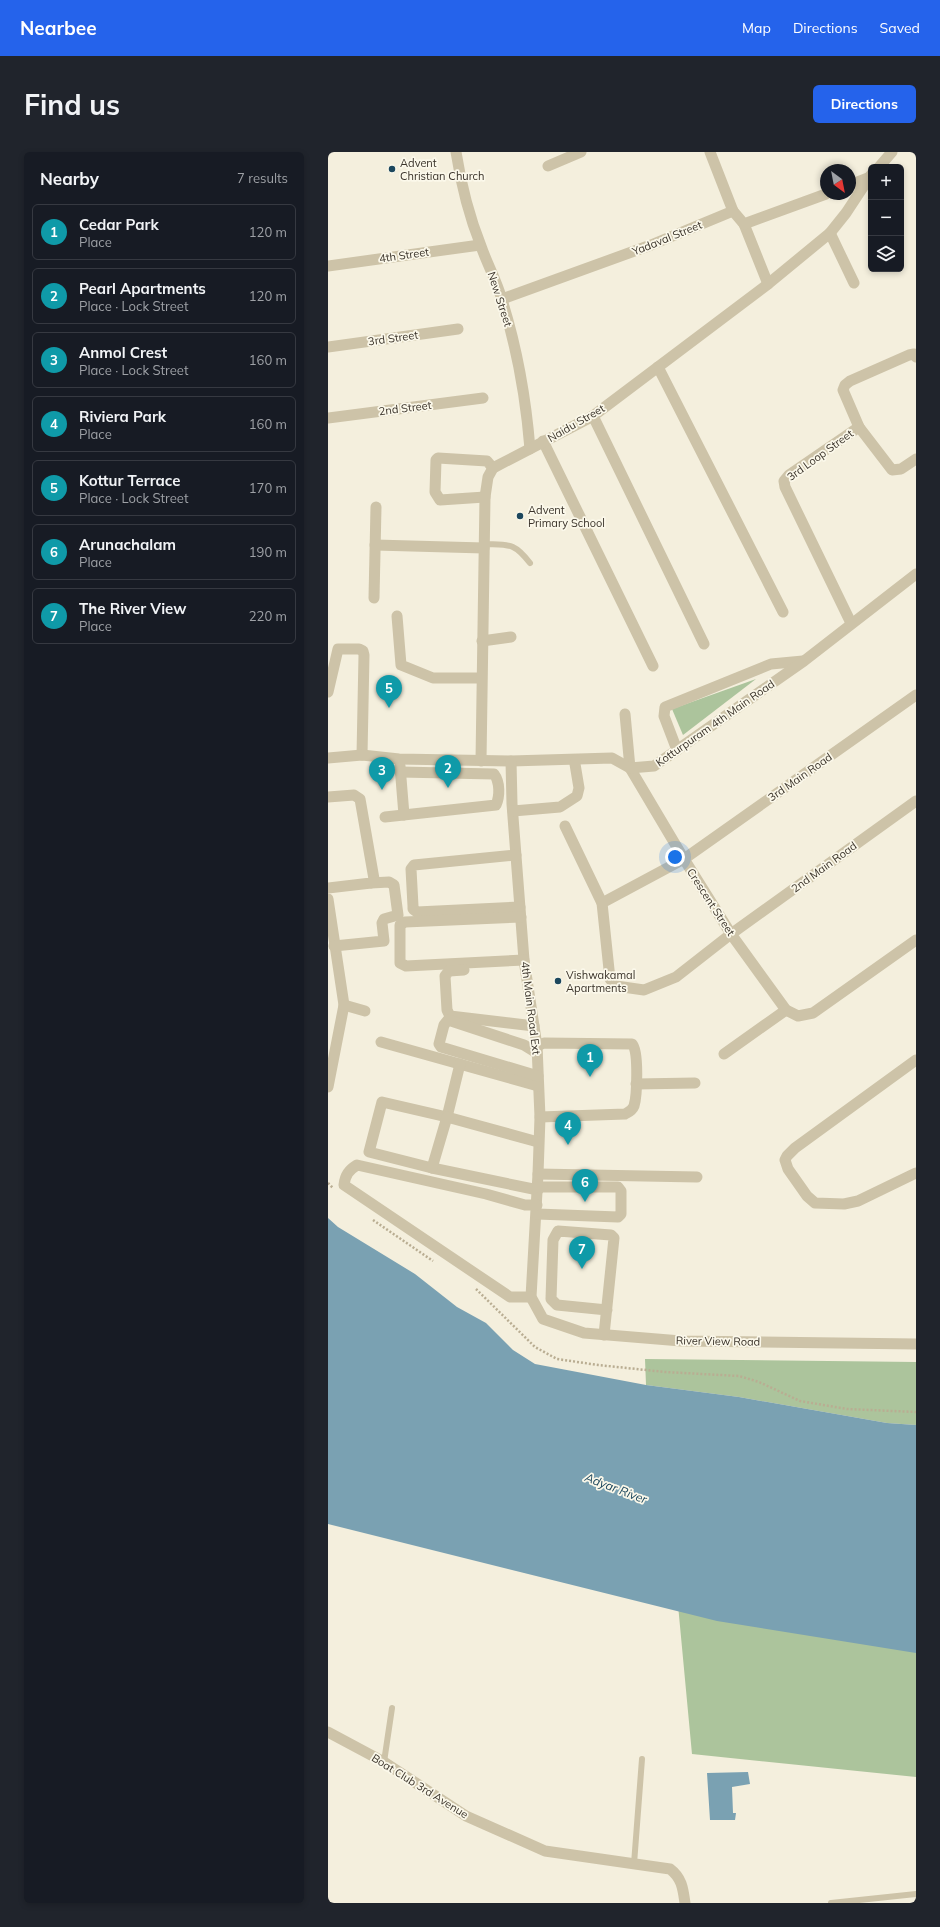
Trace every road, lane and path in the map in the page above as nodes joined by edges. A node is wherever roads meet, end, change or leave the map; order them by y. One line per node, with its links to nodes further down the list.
1 (456, 152): 12 (street, New Street)
2 (581, 152): 4 (street)
3 (710, 152): 9 (street)
4 (548, 166)
5 (868, 176): 7 (street)
6 (868, 178): 11 (street, Naidu Street)
7 (856, 182)
8 (820, 196): 10 (street)
9 (734, 211): 10 (street); 16 (street, Yadaval Street)
10 (744, 224): 15 (street)
11 (830, 233): 14 (street); 15 (street, Naidu Street)
12 (480, 245): 13 (street, 4th Street); 16 (street, New Street)
13 (328, 266)
14 (854, 283)
15 (768, 284): 20 (street, Naidu Street)
16 (502, 299): 26 (street, New Street)
17 (458, 329): 18 (street, 3rd Street)
18 (328, 347)
19 (916, 357): 24 (street)
20 (658, 368): 22 (street, Naidu Street); 36 (street)
21 (483, 398): 23 (street, 2nd Street)
22 (593, 416): 25 (street, Naidu Street); 41 (street)
23 (328, 418)
24 (859, 427): 27 (street, 3rd Loop Street); 38 (street, 3rd Loop Street)
25 (543, 441): 26 (street, Naidu Street); 43 (street)
26 (530, 449): 28 (street, Naidu Street)
27 (916, 459)
28 (493, 468): 29 (street); 29 (street)
29 (485, 498): 32 (street)
30 (376, 507): 31 (street)
31 (375, 545): 32 (street); 35 (street)
32 (484, 546): 33 (lane); 40 (street)
33 (530, 563)
34 (916, 574): 38 (street, Kotturpuram 4th Main Road)
35 (374, 598)
36 (783, 612)
37 (397, 616): 44 (street)
38 (851, 623): 42 (street, Kotturpuram 4th Main Road)
39 (511, 637): 40 (street)
40 (482, 641): 44 (street)
41 (704, 644)
42 (804, 661): 48 (street, Kotturpuram 4th Main Road); 48 (street)
43 (653, 666)
44 (481, 678): 53 (street)
45 (328, 692): 49 (street)
46 (916, 696): 64 (street, 3rd Main Road)
47 (625, 714): 55 (street)
48 (676, 750): 55 (street, Kotturpuram 4th Main Road)
49 (362, 755): 50 (street); 51 (street)
50 (328, 758)
51 (399, 759): 53 (street); 56 (street)
52 (576, 760): 54 (street); 55 (street); 59 (street)
53 (481, 761): 54 (street)
54 (511, 761): 59 (street, 4th Main Road Ext)
55 (630, 768): 64 (street, Crescent Street)
56 (400, 772): 60 (street); 60 (street)
57 (328, 797): 65 (street)
58 (916, 801): 70 (street, 2nd Main Road)
59 (512, 811): 63 (street, 4th Main Road Ext)
60 (404, 815): 61 (street)
61 (385, 817)
62 (565, 826): 68 (street, 2nd Main Road)
63 (516, 855): 69 (street, 4th Main Road Ext); 69 (street)
64 (684, 859): 68 (street, 3rd Main Road); 70 (street, Crescent Street)
65 (371, 883): 66 (street); 72 (street)
66 (328, 888)
67 (328, 899): 72 (street)
68 (602, 903): 70 (street, 2nd Main Road)
69 (521, 912): 73 (street, 4th Main Road Ext); 73 (street)
70 (731, 934): 75 (street, Crescent Street)
71 (916, 940): 75 (street)
72 (334, 946): 74 (street)
73 (525, 964): 77 (street, 4th Main Road Ext); 77 (street)
74 (344, 1005): 76 (street); 86 (street)
75 (786, 1010): 80 (street)
76 (365, 1011)
77 (534, 1026): 79 (street, 4th Main Road Ext)
78 (381, 1042): 82 (street)
79 (537, 1049): 83 (street, 4th Main Road Ext); 83 (street); 85 (street)
80 (724, 1054)
81 (916, 1060): 91 (street)
82 (460, 1064): 83 (street); 88 (street)
83 (538, 1081): 87 (street, 4th Main Road Ext)
84 (694, 1083): 85 (street)
85 (636, 1084): 87 (street)
86 (328, 1087)
87 (540, 1117): 89 (street, 4th Main Road Ext)
88 (447, 1118): 89 (street); 90 (street); 90 (street)
89 (538, 1142): 92 (street, 4th Main Road Ext)
90 (432, 1168): 94 (street)
91 (916, 1173)
92 (538, 1174): 93 (street); 94 (street, 4th Main Road Ext)
93 (697, 1177)
94 (538, 1188): 95 (street, 4th Main Road Ext); 95 (street)
95 (537, 1210): 96 (street, 4th Main Road Ext); 96 (street)
96 (532, 1299): 98 (street, River View Road)
97 (607, 1310): 97 (street); 98 (street)
98 (604, 1335): 99 (street, River View Road)
99 (916, 1344)
100 (392, 1708): 103 (lane)
101 (329, 1735): 103 (street, Boat Club 3rd Avenue)
102 (642, 1759): 104 (lane)
103 (384, 1762): 104 (street, Boat Club 3rd Avenue)
104 (634, 1864): 106 (street, Boat Club 3rd Avenue)
105 (916, 1894): 107 (lane)
106 (685, 1903)
107 (831, 1903)

